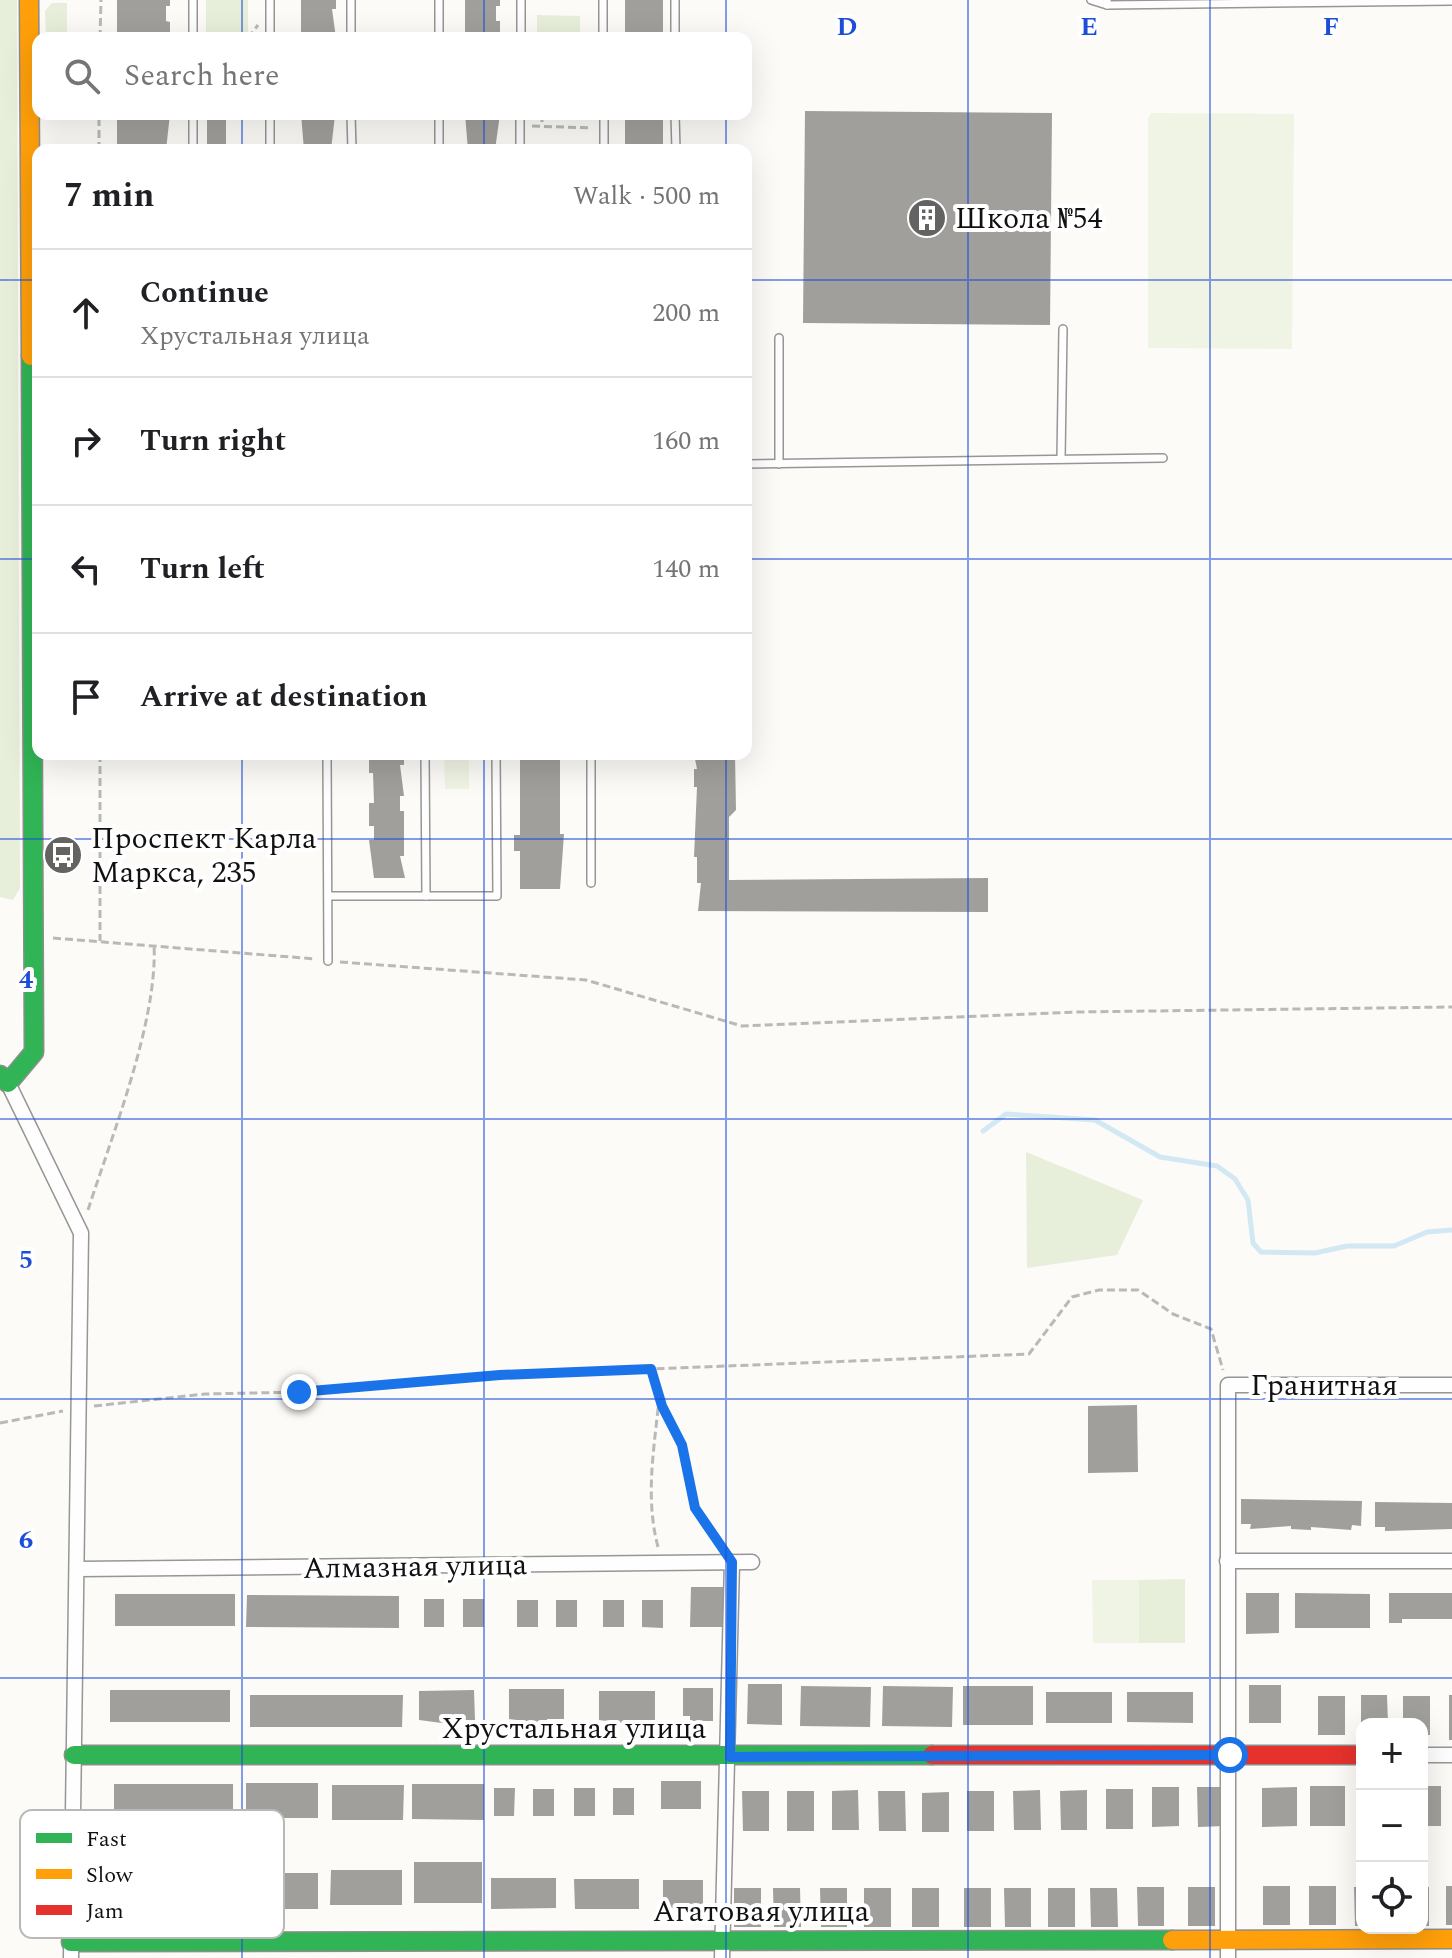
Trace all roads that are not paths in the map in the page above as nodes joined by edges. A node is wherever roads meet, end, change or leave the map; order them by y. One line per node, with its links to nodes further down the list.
1 (29, 0): 37 (street)
2 (193, 0): 16 (lane)
3 (270, 0): 17 (lane)
4 (351, 0): 18 (lane)
5 (439, 0): 19 (lane)
6 (521, 0): 20 (lane)
7 (603, 0): 21 (lane)
8 (675, 0): 22 (lane)
9 (1091, 0): 12 (lane)
10 (1425, 1): 11 (lane); 15 (lane)
11 (1452, 1)
12 (1107, 2): 13 (lane)
13 (1182, 2): 14 (lane)
14 (1268, 2): 15 (lane)
15 (1355, 2)
16 (193, 32)
17 (270, 32)
18 (351, 32)
19 (439, 32)
20 (521, 32)
21 (603, 32)
22 (675, 32)
23 (193, 120): 30 (lane)
24 (270, 120): 31 (lane)
25 (351, 120): 32 (lane)
26 (439, 120): 33 (lane)
27 (520, 120): 34 (lane)
28 (604, 120): 35 (lane)
29 (675, 120): 36 (lane)
30 (193, 144)
31 (270, 144)
32 (352, 144)
33 (439, 144)
34 (520, 144)
35 (604, 144)
36 (676, 144)
37 (32, 184)
38 (1063, 329): 41 (lane)
39 (779, 338): 43 (lane)
40 (1163, 458): 41 (lane)
41 (1061, 459): 43 (lane)
42 (752, 464): 43 (lane)
43 (779, 464)
44 (35, 760): 53 (street)
45 (327, 760): 50 (lane)
46 (425, 760): 51 (lane)
47 (496, 760): 51 (lane)
48 (591, 760): 49 (lane)
49 (591, 883)
50 (328, 896): 51 (lane); 52 (lane)
51 (426, 896)
52 (328, 961)
53 (4, 1079): 59 (street)
54 (1452, 1385): 55 (street, Гранитная)
55 (1227, 1561): 56 (street); 61 (street, Гранитная)
56 (1452, 1561)
57 (732, 1562): 58 (street, Алмазная улица); 59 (street, Алмазная улица); 65 (street)
58 (752, 1562)
59 (79, 1569): 60 (street)
60 (74, 1755): 65 (street, Хрустальная улица); 66 (street)
61 (1230, 1755): 62 (street, Хрустальная улица); 65 (street, Хрустальная улица); 67 (street, Гранитная)
62 (1356, 1755)
63 (1428, 1755): 64 (street)
64 (1452, 1755)
65 (730, 1757): 68 (street)
66 (73, 1810)
67 (1227, 1938): 68 (street, Агатовая улица); 69 (street, Агатовая улица); 72 (street, Гранитная)
68 (722, 1939): 70 (street, Агатовая улица); 71 (street)
69 (1452, 1939)
70 (71, 1950)
71 (722, 1958)
72 (1228, 1958)

